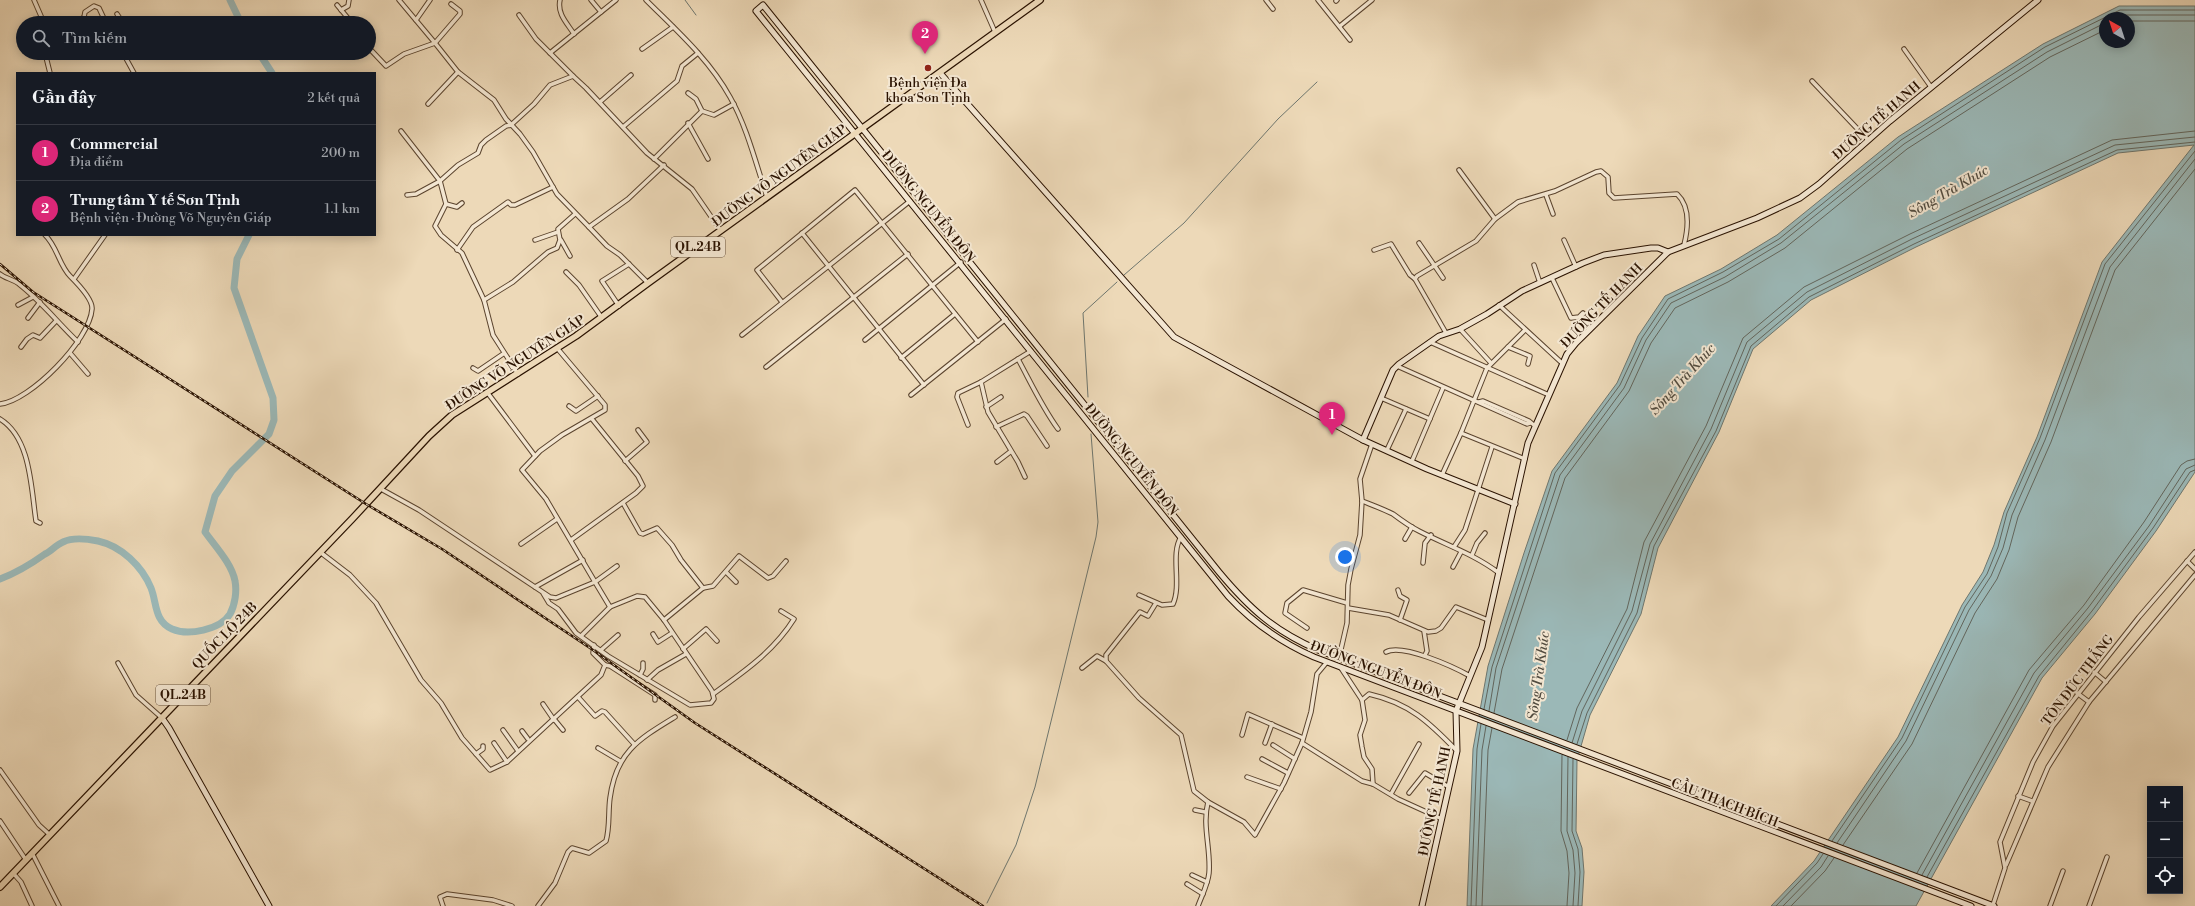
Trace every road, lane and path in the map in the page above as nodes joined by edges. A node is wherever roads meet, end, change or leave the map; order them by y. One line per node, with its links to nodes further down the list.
1 (34, 0): 21 (street)
2 (350, 0): 18 (street)
3 (399, 0): 25 (street)
4 (430, 0): 25 (street)
5 (560, 0): 29 (street)
6 (591, 0): 19 (street)
7 (616, 0): 19 (street)
8 (646, 0): 27 (street)
9 (981, 0): 28 (street)
10 (1040, 0): 28 (main road, ĐƯỜNG VÕ NGUYÊN GIÁP / QL.24B)
11 (1266, 0): 17 (street)
12 (1318, 0): 26 (street)
13 (1372, 0): 26 (street)
14 (2038, 0): 46 (main road, ĐƯỜNG TẾ HANH)
15 (451, 4): 31 (street)
16 (337, 5): 18 (street)
17 (1273, 9)
18 (340, 10): 24 (street)
19 (601, 12): 29 (street)
20 (519, 15): 34 (street)
21 (41, 16)
22 (84, 16): 23 (street)
23 (103, 16)
24 (346, 16)
25 (416, 20): 31 (street)
26 (1340, 26): 30 (street)
27 (673, 27): 32 (street); 35 (street)
28 (995, 32): 42 (main road, ĐƯỜNG VÕ NGUYÊN GIÁP / QL.24B)
29 (574, 34): 34 (street)
30 (1350, 40)
31 (435, 44): 36 (street); 41 (street)
32 (642, 49)
33 (1904, 49): 46 (street)
34 (550, 53): 44 (street)
35 (698, 53): 50 (street); 54 (street)
36 (376, 55)
37 (47, 60): 39 (street)
38 (125, 60): 40 (street)
39 (50, 72)
40 (133, 72)
41 (458, 72): 49 (street); 53 (street)
42 (940, 73): 55 (main road, ĐƯỜNG VÕ NGUYÊN GIÁP / QL.24B); 173 (main road)
43 (631, 75): 48 (street)
44 (573, 76): 48 (street); 53 (street)
45 (1812, 81): 58 (street)
46 (1931, 86): 58 (main road, ĐƯỜNG TẾ HANH)
47 (688, 93): 51 (street)
48 (600, 102): 54 (street)
49 (428, 104)
50 (734, 104): 51 (street); 68 (street)
51 (702, 111): 52 (street)
52 (688, 123): 59 (street); 60 (street)
53 (511, 125): 63 (street); 64 (street)
54 (623, 128): 59 (street)
55 (863, 129): 57 (main road, ĐƯỜNG VÕ NGUYÊN GIÁP / QL.24B); 57 (main road, ĐƯỜNG NGUYỄN ĐÔN); 66 (main road, ĐƯỜNG NGUYỄN ĐÔN)
56 (401, 131): 63 (street)
57 (856, 134): 68 (main road, ĐƯỜNG VÕ NGUYÊN GIÁP / QL.24B); 69 (main road, ĐƯỜNG NGUYỄN ĐÔN)
58 (1868, 140): 86 (main road, ĐƯỜNG TẾ HANH)
59 (654, 158): 61 (street)
60 (708, 159)
61 (664, 165): 76 (street); 77 (street)
62 (1459, 170): 74 (street)
63 (440, 181): 65 (street); 71 (street)
64 (553, 187): 72 (street); 87 (street)
65 (407, 195)
66 (916, 195): 69 (main road); 92 (main road, ĐƯỜNG NGUYỄN ĐÔN)
67 (1546, 195): 73 (street); 74 (street); 86 (street)
68 (767, 197): 77 (main road, ĐƯỜNG VÕ NGUYÊN GIÁP / QL.24B)
69 (910, 200): 75 (street); 93 (main road, ĐƯỜNG NGUYỄN ĐÔN)
70 (462, 203): 71 (street)
71 (446, 204): 87 (street)
72 (575, 214): 76 (street); 78 (street)
73 (1553, 214)
74 (1495, 219): 95 (street)
75 (882, 222): 79 (street); 90 (street); 96 (street)
76 (589, 227): 94 (street)
77 (720, 231): 105 (main road, ĐƯỜNG VÕ NGUYÊN GIÁP / QL.24B)
78 (558, 232): 82 (street); 83 (street)
79 (802, 233): 96 (street); 112 (street)
80 (46, 236): 103 (street)
81 (104, 236): 103 (street)
82 (535, 240)
83 (560, 240): 91 (street); 110 (street)
84 (1564, 240): 98 (street)
85 (1419, 243): 95 (street)
86 (1684, 245): 89 (main road, ĐƯỜNG TẾ HANH)
87 (457, 250): 110 (street)
88 (1374, 250): 104 (street)
89 (1668, 252): 98 (main road); 143 (main road, ĐƯỜNG TẾ HANH)
90 (908, 254): 107 (street); 109 (street)
91 (570, 256)
92 (967, 258): 93 (main road); 118 (main road, ĐƯỜNG NGUYỄN ĐÔN)
93 (961, 262): 107 (street); 121 (main road, ĐƯỜNG NGUYỄN ĐÔN)
94 (629, 264): 105 (street); 114 (street)
95 (1434, 265): 101 (street); 104 (street)
96 (827, 266): 109 (street); 112 (street)
97 (1534, 266): 106 (street)
98 (1576, 267): 102 (main road)
99 (566, 272): 120 (street)
100 (0, 274): 108 (street)
101 (1443, 278)
102 (1552, 278): 106 (main road); 116 (street)
103 (74, 279): 129 (street)
104 (1415, 279): 126 (street)
105 (648, 283): 114 (main road, ĐƯỜNG VÕ NGUYÊN GIÁP / QL.24B)
106 (1540, 283): 115 (main road)
107 (932, 285): 117 (street); 123 (street)
108 (33, 297): 111 (street); 113 (street)
109 (853, 298): 123 (street); 145 (street)
110 (484, 300): 138 (street)
111 (40, 302): 119 (street); 122 (street)
112 (782, 302): 127 (street)
113 (18, 305)
114 (619, 306): 120 (main road, ĐƯỜNG VÕ NGUYÊN GIÁP / QL.24B)
115 (1499, 306): 124 (main road); 125 (street)
116 (1583, 313)
117 (956, 314): 130 (street); 139 (street)
118 (1012, 314): 121 (main road); 132 (main road, ĐƯỜNG NGUYỄN ĐÔN)
119 (28, 318)
120 (602, 318): 135 (main road, ĐƯỜNG VÕ NGUYÊN GIÁP / QL.24B)
121 (1006, 319): 130 (street); 136 (main road, ĐƯỜNG NGUYỄN ĐÔN)
122 (56, 321): 129 (street); 133 (street)
123 (878, 329): 128 (street); 139 (street)
124 (1460, 329): 126 (main road); 141 (street)
125 (1525, 330): 134 (street); 143 (street)
126 (1446, 333): 131 (main road)
127 (742, 335)
128 (865, 340)
129 (78, 342): 137 (street)
130 (978, 342): 151 (street)
131 (1430, 342): 144 (main road); 147 (street)
132 (1038, 346): 136 (main road); 176 (main road, ĐƯỜNG NGUYỄN ĐÔN)
133 (21, 347)
134 (1508, 347): 141 (street); 142 (street)
135 (557, 348): 149 (main road, ĐƯỜNG VÕ NGUYÊN GIÁP / QL.24B); 156 (street)
136 (1032, 351): 140 (street); 180 (main road, ĐƯỜNG NGUYỄN ĐÔN)
137 (70, 352): 148 (street); 160 (street)
138 (504, 354): 146 (street); 149 (street)
139 (901, 358): 151 (street)
140 (1018, 359): 150 (street); 170 (street)
141 (1491, 363): 147 (street)
142 (1528, 364)
143 (1563, 364): 155 (main road, ĐƯỜNG TẾ HANH)
144 (1397, 366): 152 (street); 158 (main road)
145 (766, 367)
146 (473, 368)
147 (1487, 368): 155 (street); 159 (street)
148 (88, 374)
149 (518, 374): 153 (main road, ĐƯỜNG VÕ NGUYÊN GIÁP / QL.24B)
150 (981, 382): 162 (street); 168 (street)
151 (924, 385): 154 (street)
152 (1442, 388): 159 (street); 166 (street)
153 (487, 392): 181 (street); 188 (main road, ĐƯỜNG VÕ NGUYÊN GIÁP / QL.24B)
154 (911, 395)
155 (1549, 395): 167 (main road, ĐƯỜNG TẾ HANH)
156 (598, 396): 161 (street); 165 (street)
157 (1002, 397): 162 (street)
158 (1381, 398): 163 (street); 173 (main road)
159 (1475, 400): 167 (street); 172 (street)
160 (0, 404)
161 (570, 406)
162 (986, 408): 169 (street)
163 (1406, 409): 166 (street); 178 (street)
164 (0, 419): 195 (street)
165 (592, 419): 181 (street); 183 (street)
166 (1430, 419): 185 (street)
167 (1532, 424): 182 (main road, ĐƯỜNG TẾ HANH)
168 (968, 425)
169 (996, 427): 175 (street); 179 (street)
170 (1058, 429)
171 (638, 430): 183 (street)
172 (1461, 433): 177 (street); 186 (street)
173 (1363, 440): 174 (main road)
174 (1372, 444): 178 (main road); 190 (street)
175 (1047, 446)
176 (1119, 447): 180 (main road); 245 (main road, ĐƯỜNG NGUYỄN ĐÔN)
177 (1492, 447): 182 (street); 189 (street)
178 (1387, 450): 185 (main road)
179 (1010, 452): 184 (street); 187 (street)
180 (1112, 452): 199 (main road, ĐƯỜNG NGUYỄN ĐÔN)
181 (535, 456): 194 (street)
182 (1525, 459): 193 (main road, ĐƯỜNG TẾ HANH)
183 (625, 461): 191 (street)
184 (997, 462)
185 (1412, 462): 186 (main road)
186 (1442, 475): 189 (main road)
187 (1025, 477)
188 (381, 489): 192 (main road, ĐƯỜNG VÕ NGUYÊN GIÁP / QL.24B); 220 (street)
189 (1478, 490): 193 (main road); 203 (street)
190 (1362, 501): 196 (street); 226 (street)
191 (623, 503): 201 (street); 221 (street)
192 (366, 504): 204 (main road, QUỐC LỘ 24B / QL.24B)
193 (1515, 504): 216 (main road, ĐƯỜNG TẾ HANH)
194 (557, 519): 201 (street); 202 (street)
195 (40, 523)
196 (1412, 527): 198 (street); 200 (street)
197 (1485, 533): 207 (street)
198 (1431, 535): 203 (street); 211 (street)
199 (1181, 537): 225 (street); 248 (main road, ĐƯỜNG NGUYỄN ĐÔN)
200 (1405, 539)
201 (571, 540): 208 (street)
202 (521, 544)
203 (1454, 547): 205 (street)
204 (320, 552): 270 (main road, QUỐC LỘ 24B / QL.24B); 290 (street)
205 (1461, 552): 207 (street); 213 (street)
206 (2195, 552): 210 (street, TÔN ĐỨC THẮNG)
207 (1472, 555): 216 (street)
208 (583, 560): 218 (street); 220 (street)
209 (786, 561): 215 (street)
210 (2187, 561): 214 (street); 254 (street, TÔN ĐỨC THẮNG)
211 (1423, 563)
212 (617, 566): 218 (street)
213 (1453, 567)
214 (2195, 569)
215 (726, 572): 219 (street); 221 (street)
216 (1499, 573): 231 (main road, ĐƯỜNG TẾ HANH)
217 (2195, 575): 258 (street)
218 (595, 582): 223 (street); 227 (street)
219 (736, 582)
220 (534, 586): 223 (street)
221 (703, 588): 229 (street)
222 (1398, 590): 230 (street)
223 (543, 593): 237 (street)
224 (1139, 596): 225 (street)
225 (1156, 603): 247 (street)
226 (1348, 606): 230 (street); 232 (street); 245 (street)
227 (610, 607): 229 (street); 237 (street)
228 (781, 611): 260 (street)
229 (664, 620): 234 (street)
230 (1400, 620): 233 (street)
231 (1488, 620): 233 (street); 256 (main road, ĐƯỜNG TẾ HANH)
232 (1307, 628)
233 (1424, 631): 244 (street)
234 (672, 633): 235 (street); 240 (street)
235 (653, 634)
236 (618, 635): 241 (street)
237 (581, 636): 239 (street)
238 (717, 641): 240 (street)
239 (594, 645): 241 (street); 251 (street)
240 (683, 649): 243 (street)
241 (601, 650): 255 (street)
242 (1386, 652): 244 (street)
243 (686, 654): 257 (street); 260 (street)
244 (1425, 655): 256 (street)
245 (1339, 658): 246 (main road, ĐƯỜNG NGUYỄN ĐÔN)
246 (1344, 660): 253 (main road); 266 (main road, ĐƯỜNG NGUYỄN ĐÔN)
247 (1106, 661): 252 (street); 305 (street)
248 (1327, 662): 253 (main road, ĐƯỜNG NGUYỄN ĐÔN); 278 (street)
249 (643, 663): 255 (street)
250 (118, 664): 270 (street)
251 (605, 665): 261 (street); 262 (street)
252 (1082, 668)
253 (1341, 668): 263 (street); 267 (main road, ĐƯỜNG NGUYỄN ĐÔN)
254 (2094, 672): 258 (street); 259 (street, TÔN ĐỨC THẮNG)
255 (640, 675): 257 (street)
256 (1470, 676): 266 (main road, ĐƯỜNG TẾ HANH)
257 (647, 680): 260 (street)
258 (2106, 682): 264 (street)
259 (2077, 693): 264 (street); 303 (street, TÔN ĐỨC THẮNG)
260 (713, 694)
261 (578, 697): 272 (street); 282 (street)
262 (655, 700)
263 (1362, 700): 289 (street); 298 (street)
264 (2089, 702): 304 (street)
265 (543, 704): 272 (street)
266 (1459, 704): 267 (main road, ĐƯỜNG TẾ HANH); 268 (main road, ĐƯỜNG NGUYỄN ĐÔN)
267 (1456, 711): 271 (main road, ĐƯỜNG NGUYỄN ĐÔN); 289 (main road, ĐƯỜNG TẾ HANH)
268 (1476, 711): 331 (main road, CẦU THẠCH BÍCH)
269 (675, 717): 282 (street)
270 (162, 718): 310 (main road, QUỐC LỘ 24B / QL.24B); 324 (main road)
271 (1473, 718): 330 (main road, CẦU THẠCH BÍCH)
272 (554, 719): 275 (street); 279 (street)
273 (1272, 724): 277 (street); 278 (street); 281 (street)
274 (503, 730): 288 (street)
275 (563, 730)
276 (522, 731): 279 (street)
277 (1242, 734)
278 (1303, 738): 283 (street)
279 (528, 739): 288 (street)
280 (494, 743): 294 (street)
281 (1264, 743)
282 (634, 744): 293 (street)
283 (1302, 744): 291 (street); 298 (street)
284 (1419, 744): 302 (street)
285 (1273, 745): 291 (street)
286 (483, 746): 290 (street)
287 (598, 748): 293 (street)
288 (518, 751): 294 (street)
289 (1457, 752): 299 (main road, ĐƯỜNG TẾ HANH)
290 (476, 754): 294 (street)
291 (1295, 758): 296 (street)
292 (1262, 759): 296 (street)
293 (620, 761): 327 (street)
294 (506, 762)
295 (0, 770): 310 (street)
296 (1288, 772): 300 (street)
297 (1247, 777): 300 (street)
298 (1373, 784): 302 (street)
299 (1450, 787): 301 (street); 308 (main road, ĐƯỜNG TẾ HANH)
300 (1281, 789): 305 (street)
301 (1409, 793)
302 (1392, 794): 308 (street)
303 (2018, 796): 304 (street); 314 (street, TÔN ĐỨC THẮNG)
304 (2032, 801): 314 (street)
305 (1208, 802): 307 (street)
306 (1195, 810): 307 (street)
307 (1205, 812): 318 (street)
308 (1442, 819): 329 (main road, ĐƯỜNG TẾ HANH)
309 (0, 821): 313 (street)
310 (50, 835): 311 (main road, QUỐC LỘ 24B / QL.24B)
311 (32, 853): 313 (main road, QUỐC LỘ 24B / QL.24B); 323 (street)
312 (2107, 857): 333 (street)
313 (26, 860): 316 (main road, QUỐC LỘ 24B / QL.24B)
314 (2005, 868): 331 (street, TÔN ĐỨC THẮNG)
315 (2063, 871): 332 (street)
316 (13, 872): 320 (main road, QUỐC LỘ 24B / QL.24B); 322 (street)
317 (1192, 874): 318 (street)
318 (1207, 882): 321 (street)
319 (1187, 884): 321 (street)
320 (0, 887)
321 (1203, 894): 328 (street)
322 (32, 906)
323 (59, 906)
324 (269, 906)
325 (443, 906): 326 (street)
326 (512, 906)
327 (538, 906)
328 (1198, 906)
329 (1422, 906)
330 (1970, 906)
331 (1993, 906)
332 (2050, 906)
333 (2089, 906)

